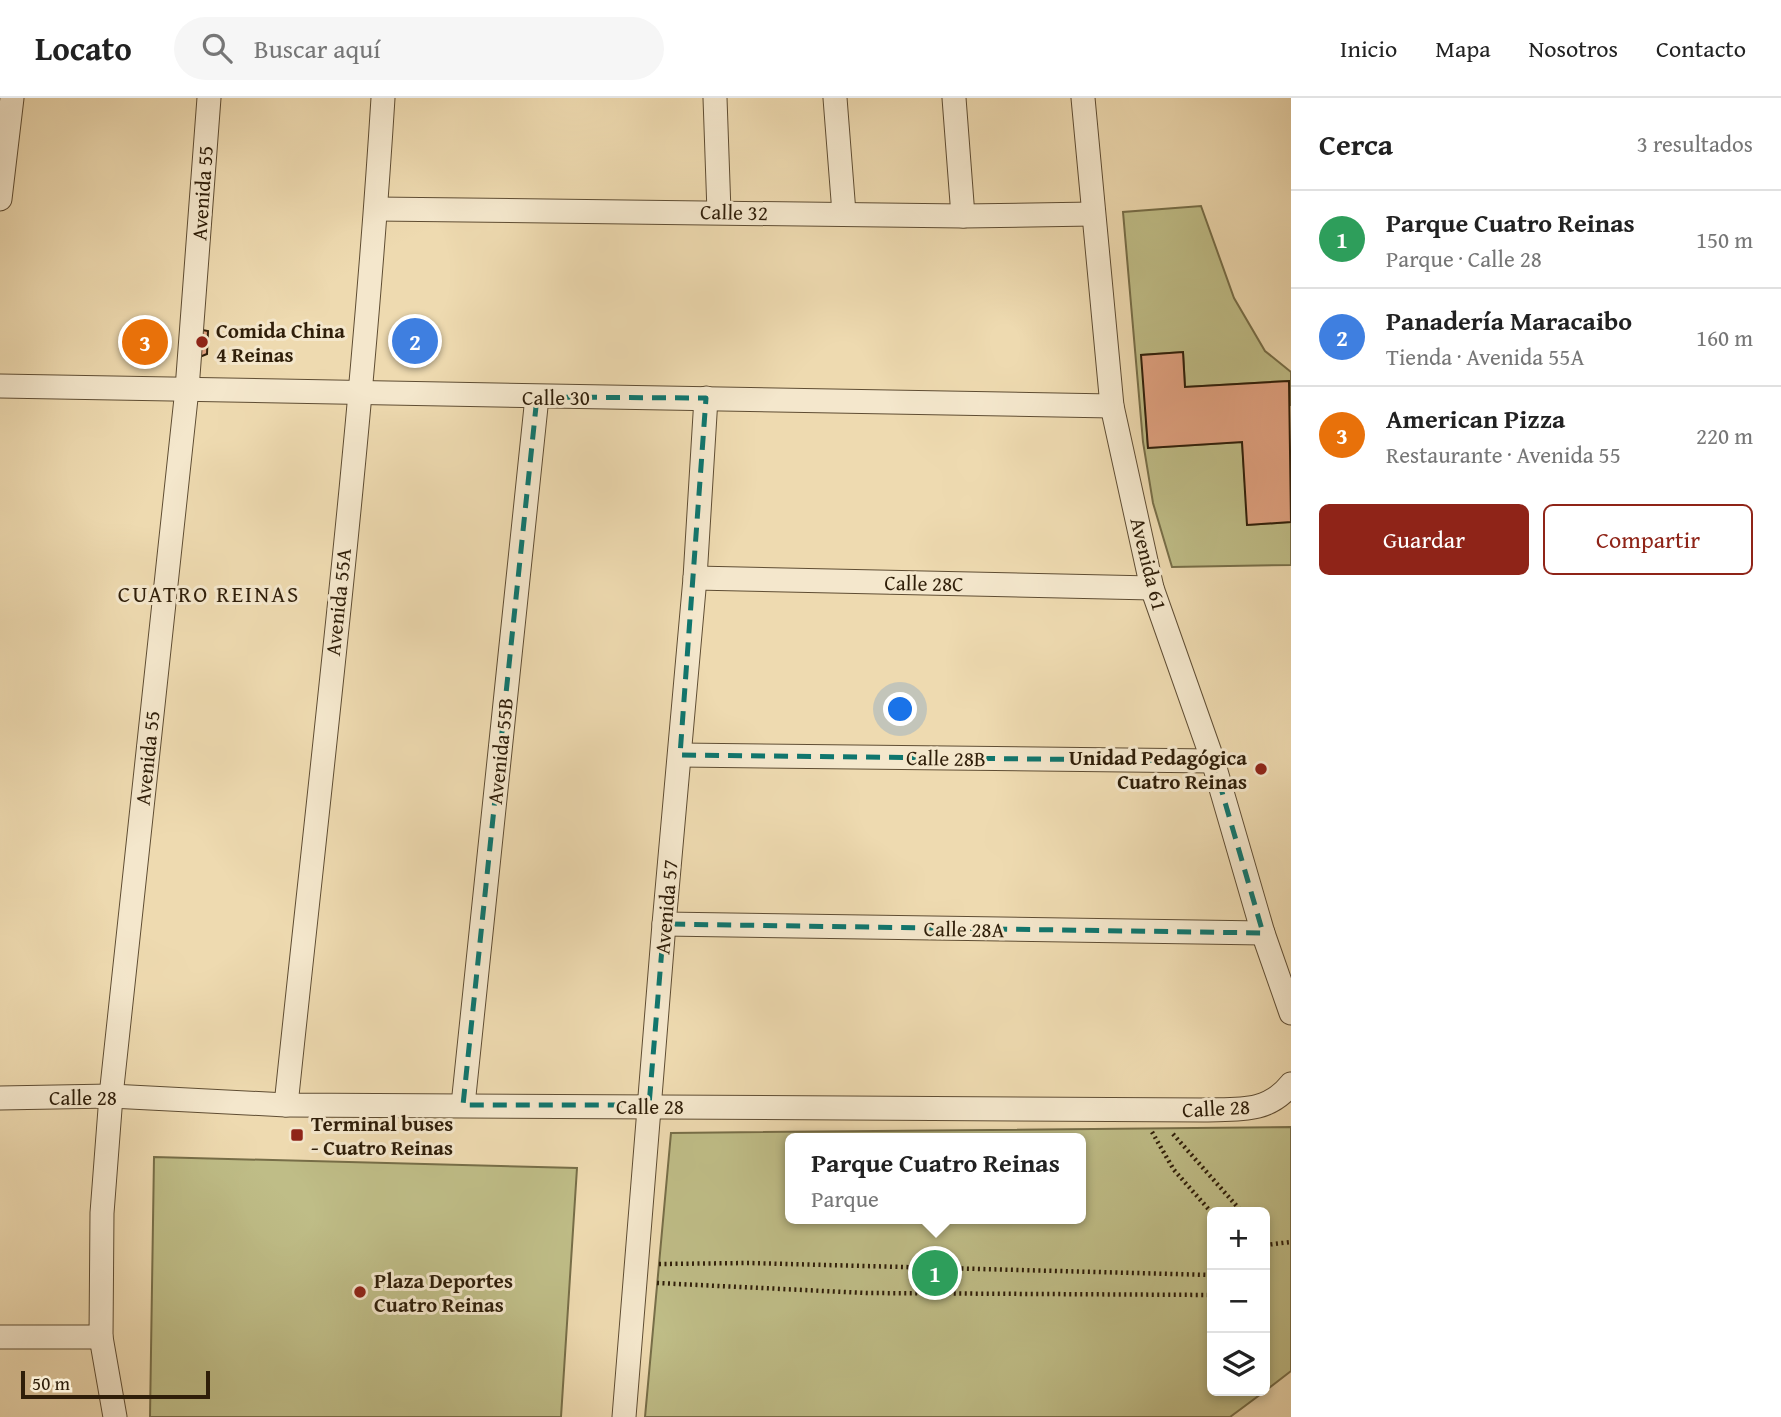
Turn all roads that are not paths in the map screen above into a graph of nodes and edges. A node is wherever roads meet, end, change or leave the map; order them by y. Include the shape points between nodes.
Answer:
1 (209, 98) edge
2 (383, 98) edge
3 (715, 98) edge
4 (835, 98) edge
5 (954, 98) edge
6 (1083, 98) edge
7 (7, 111) edge
8 (0, 199) edge
9 (376, 209) junction
10 (719, 212) junction
11 (844, 213) junction
12 (1093, 214) junction
13 (962, 216) junction
14 (0, 386) edge
15 (187, 389) junction
16 (359, 394) junction
17 (537, 397) junction
18 (706, 398) junction
19 (1112, 406) junction
20 (695, 578) junction
21 (1152, 588) junction
22 (680, 755) junction
23 (1213, 761) junction
24 (664, 924) junction
25 (1263, 933) junction
26 (1291, 1013) edge
27 (1291, 1084) edge
28 (111, 1096) junction
29 (0, 1098) edge
30 (286, 1105) junction
31 (463, 1105) junction
32 (649, 1105) junction
33 (0, 1337) edge
34 (101, 1337) junction
35 (115, 1417) edge
36 (624, 1417) edge

1 - 15 street, Avenida 55
2 - 9 street, Avenida 55A
3 - 10 street
4 - 11 street
5 - 13 street
6 - 12 street, Avenida 61
7 - 8 street
9 - 10 street, Calle 32
9 - 16 street, Avenida 55A
10 - 11 street, Calle 32
11 - 13 street, Calle 32
12 - 13 street, Calle 32
12 - 19 street, Avenida 61
14 - 15 street, Calle 30
15 - 16 street, Calle 30
15 - 28 street, Avenida 55
16 - 17 street, Calle 30
16 - 30 street, Avenida 55A
17 - 18 street, Calle 30
17 - 31 street, Avenida 55B
18 - 19 street, Calle 30
18 - 20 street, Avenida 57
19 - 21 street, Avenida 61
20 - 21 street, Calle 28C
20 - 22 street, Avenida 57
21 - 23 street, Avenida 61
22 - 23 street, Calle 28B
22 - 24 street, Avenida 57
23 - 25 street, Avenida 61
24 - 25 street, Calle 28A
24 - 32 street, Avenida 57
25 - 26 street, Avenida 61
27 - 32 street, Calle 28 via 1281,1097 1241,1109
28 - 29 street, Calle 28
28 - 30 street, Calle 28
28 - 34 street, Avenida 55 via 102,1213
30 - 31 street, Calle 28
31 - 32 street, Calle 28
32 - 36 street, Avenida 57
33 - 34 street
34 - 35 street, Avenida 55

